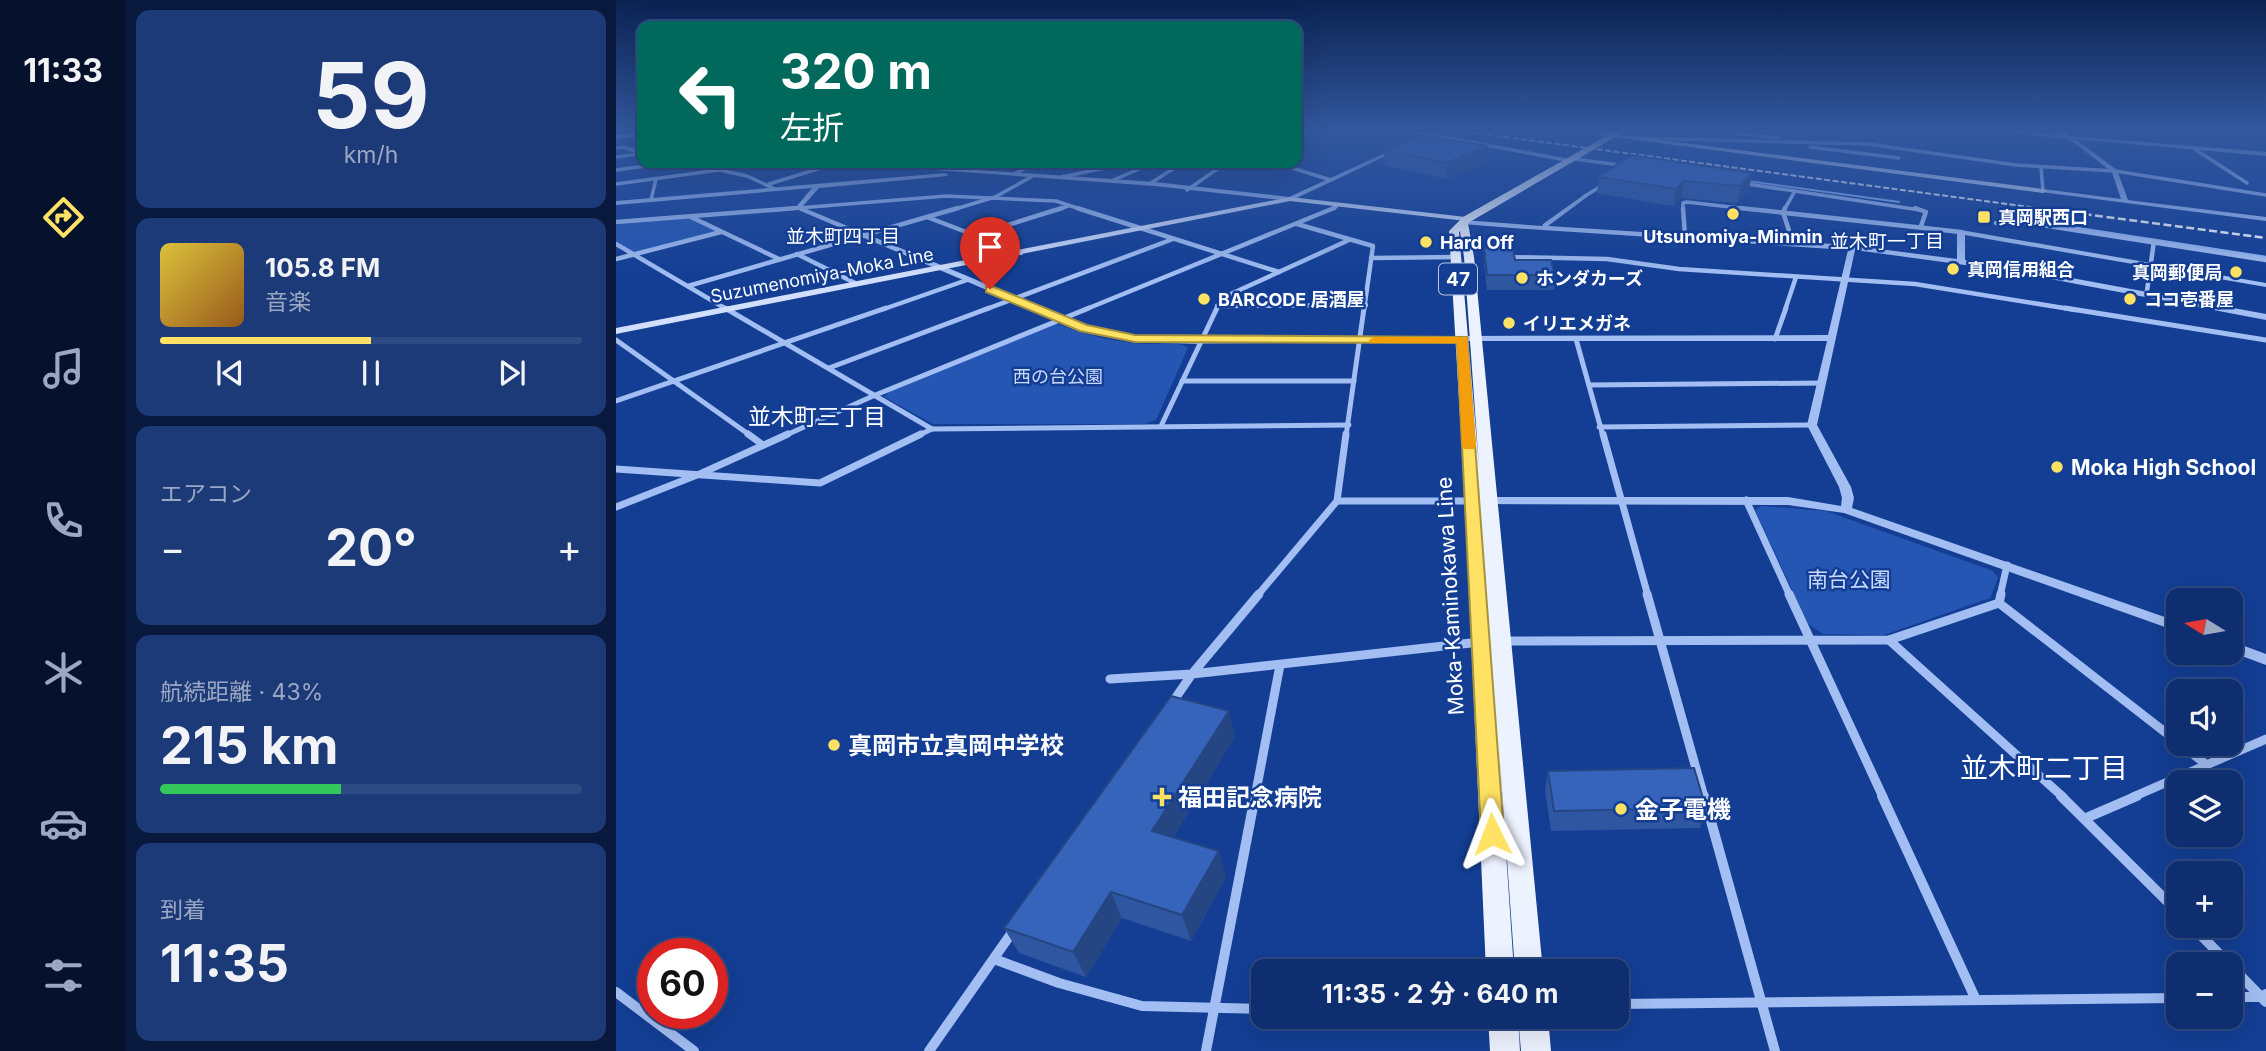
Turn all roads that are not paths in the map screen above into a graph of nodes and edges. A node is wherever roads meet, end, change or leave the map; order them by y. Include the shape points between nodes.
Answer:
1 (663, 178) edge
2 (748, 178) edge
3 (788, 178) edge
4 (891, 178) edge
5 (1029, 178) edge
6 (1046, 178) edge
7 (1075, 178) edge
8 (1118, 178) edge
9 (1159, 178) edge
10 (1204, 178) edge
11 (1325, 178) edge
12 (1335, 178) edge
13 (1541, 178) edge
14 (1943, 178) edge
15 (2042, 178) edge
16 (2118, 178) edge
17 (2159, 178) edge
18 (2240, 178) edge
19 (656, 179) junction
20 (1331, 180) junction
21 (1111, 181) junction
22 (1608, 181) edge
23 (1728, 181) edge
24 (1151, 183) junction
25 (2248, 183) dead end
26 (616, 184) edge
27 (769, 184) junction
28 (817, 186) junction
29 (1189, 188) junction
30 (775, 190) junction
31 (1795, 191) junction
32 (2043, 191) junction
33 (2266, 195) edge
34 (1585, 196) joint
35 (995, 197) junction
36 (651, 200) junction
37 (1286, 200) junction
38 (2126, 201) junction
39 (616, 203) edge
40 (1070, 205) junction
41 (1336, 207) junction
42 (798, 208) junction
43 (1783, 212) junction
44 (690, 216) junction
45 (927, 217) junction
46 (2266, 219) edge
47 (1465, 221) junction
48 (616, 222) edge
49 (1996, 223) dead end
50 (1296, 224) junction
51 (1545, 225) junction
52 (1921, 226) junction
53 (1144, 229) junction
54 (721, 232) junction
55 (1961, 232) junction
56 (1685, 234) junction
57 (862, 235) junction
58 (975, 235) junction
59 (1174, 239) junction
60 (1350, 240) junction
61 (1793, 241) junction
62 (2154, 241) junction
63 (616, 244) edge
64 (1853, 246) junction
65 (1021, 253) junction
66 (797, 254) junction
67 (1222, 254) junction
68 (633, 255) junction
69 (1456, 257) junction
70 (1469, 257) junction
71 (1482, 257) edge
72 (1496, 257) edge
73 (1371, 258) junction
74 (779, 259) junction
75 (1960, 259) junction
76 (616, 260) edge
77 (2266, 260) edge
78 (2150, 264) junction
79 (940, 268) junction
80 (1279, 272) junction
81 (1796, 276) junction
82 (967, 279) junction
83 (858, 284) junction
84 (2266, 285) edge
85 (688, 286) junction
86 (2147, 291) junction
87 (1013, 299) junction
88 (1366, 305) junction
89 (1217, 306) junction
90 (727, 309) junction
91 (2266, 315) edge
92 (1060, 320) junction
93 (616, 331) edge
94 (1832, 338) junction
95 (1576, 339) junction
96 (1775, 339) junction
97 (616, 340) edge
98 (1361, 340) junction
99 (1469, 340) junction
100 (1201, 341) junction
101 (2266, 341) edge
102 (785, 342) junction
103 (829, 369) junction
104 (1182, 381) junction
105 (1354, 381) junction
106 (672, 382) junction
107 (1822, 383) junction
108 (1588, 385) junction
109 (873, 396) junction
110 (616, 401) edge
111 (1349, 425) junction
112 (1812, 425) junction
113 (1161, 426) junction
114 (1599, 427) junction
115 (932, 429) junction
116 (763, 445) junction
117 (616, 469) edge
118 (702, 472) junction
119 (1746, 500) junction
120 (1337, 501) junction
121 (1481, 501) junction
122 (1620, 502) junction
123 (616, 507) edge
124 (1846, 510) junction
125 (2007, 565) junction
126 (1999, 603) junction
127 (2166, 622) edge
128 (1809, 640) junction
129 (1889, 640) junction
130 (1660, 641) junction
131 (1492, 642) junction
132 (2244, 651) edge
133 (2266, 660) edge
134 (1280, 665) junction
135 (1192, 674) junction
136 (1110, 679) dead end
137 (1168, 709) edge
138 (2166, 733) edge
139 (2266, 739) edge
140 (2196, 756) edge
141 (2207, 765) junction
142 (2086, 818) junction
143 (2166, 900) edge
144 (1017, 925) edge
145 (2204, 938) edge
146 (2217, 952) edge
147 (993, 959) junction
148 (1500, 959) edge
149 (1528, 959) edge
150 (2243, 978) edge
151 (616, 992) edge
152 (2243, 997) edge
153 (2166, 998) edge
154 (2264, 998) edge
155 (1976, 1000) junction
156 (1762, 1003) junction
157 (1629, 1004) edge
158 (1251, 1009) edge
159 (1213, 1010) junction
160 (1503, 1029) edge
161 (1534, 1029) edge
162 (694, 1051) edge
163 (929, 1051) edge
164 (1206, 1051) edge
165 (1504, 1051) edge
166 (1536, 1051) edge
167 (1775, 1051) edge

1 - 19 street
2 - 27 street
3 - 27 street
4 - 28 street
5 - 35 street
6 - 29 street
7 - 21 street
8 - 21 street
9 - 24 street
10 - 29 street
11 - 20 street
12 - 20 street
13 - 47 main road
14 - 32 main road
15 - 32 street
16 - 38 street
17 - 33 street
18 - 25 street
19 - 26 street
19 - 36 street
20 - 37 street
21 - 24 street
22 - 34 street
23 - 31 street
24 - 29 street
27 - 30 street
28 - 30 street
28 - 42 street
29 - 37 street
30 - 36 street
31 - 43 street
31 - 52 street via 1916,208 1926,212
32 - 38 street
34 - 51 street
35 - 40 street
35 - 42 street via 946,196
35 - 45 street
36 - 39 street
37 - 41 main road
37 - 47 main road
37 - 53 main road, Suzumenomiya-Moka Line
38 - 46 street
40 - 53 street
40 - 58 street
41 - 47 main road
41 - 50 street
42 - 44 street
42 - 57 street
43 - 52 street
43 - 56 street via 1687,202 1683,204
43 - 61 street
44 - 48 street
44 - 54 street
45 - 57 street
45 - 58 street
47 - 51 street
47 - 56 street
47 - 69 main road, Moka-Kaminokawa Line / 47 via 1454,231
47 - 70 main road, Moka-Kaminokawa Line / 47
49 - 62 street via 2010,220
50 - 60 street
50 - 67 street
51 - 56 street
52 - 55 street
53 - 59 street
53 - 65 main road, Suzumenomiya-Moka Line
54 - 68 street
54 - 74 street
55 - 75 street
55 - 78 street
56 - 61 street
57 - 66 street
57 - 79 street
58 - 65 street
59 - 67 street
59 - 87 street
60 - 73 street via 1373,246
60 - 80 street
61 - 64 street
62 - 77 street
62 - 78 street
63 - 68 street
64 - 75 street
64 - 94 street
65 - 79 main road, Suzumenomiya-Moka Line
66 - 74 street
66 - 83 street
67 - 80 street
67 - 92 street
68 - 76 street
68 - 85 street
69 - 73 street
69 - 99 main road, Moka-Kaminokawa Line / 47
70 - 71 street
70 - 99 main road, Moka-Kaminokawa Line / 47
72 - 81 street via 1607,259 1679,269
73 - 88 street
74 - 85 street
75 - 86 street
75 - 91 street
78 - 84 street
78 - 86 street
79 - 82 street
79 - 83 main road, Suzumenomiya-Moka Line
80 - 89 street via 1222,298
81 - 96 street
81 - 101 street via 1956,289
82 - 87 street
82 - 102 street
83 - 90 main road, Suzumenomiya-Moka Line
85 - 90 street
86 - 91 street
87 - 92 street
87 - 103 street
88 - 89 street
88 - 98 street
89 - 100 street
90 - 93 main road, Suzumenomiya-Moka Line
90 - 102 street
92 - 100 street via 1116,336
92 - 109 street
94 - 96 street
94 - 107 street
95 - 96 street
95 - 99 street
95 - 108 street
97 - 106 street
98 - 99 street
98 - 100 street
98 - 105 street
99 - 121 main road, Moka-Kaminokawa Line / 47
100 - 104 street
102 - 103 street
102 - 106 street
103 - 109 street
104 - 105 street
104 - 113 street
105 - 111 street
106 - 110 street
106 - 116 street
107 - 108 street
107 - 112 street
108 - 114 street
109 - 115 street
109 - 116 street
111 - 113 street
111 - 120 street
112 - 114 street
112 - 124 street via 1845,488
113 - 115 street
114 - 122 street
115 - 118 street via 820,483
116 - 118 street
117 - 118 street
118 - 123 street
119 - 122 street
119 - 124 street
119 - 128 street
120 - 121 street
120 - 135 street
121 - 122 street
121 - 131 main road, Moka-Kaminokawa Line / 47
122 - 130 street
124 - 125 street
125 - 126 street
125 - 127 street
126 - 129 street
126 - 138 street
128 - 129 street
128 - 130 street
128 - 155 street
129 - 142 street
130 - 131 street
130 - 156 street
131 - 134 street
131 - 148 main road, Moka-Kaminokawa Line / 47
131 - 149 main road, Moka-Kaminokawa Line / 47
132 - 133 street
134 - 135 street
134 - 159 street
135 - 136 street
135 - 137 street
139 - 141 street
140 - 141 street
141 - 142 street
142 - 143 street
144 - 147 street
145 - 146 street
147 - 159 street via 1142,1006
147 - 163 street
150 - 154 street
151 - 162 street
152 - 154 street
153 - 155 street
155 - 156 street
156 - 157 street
156 - 167 street
158 - 159 street
159 - 164 street
160 - 165 main road
161 - 166 main road

